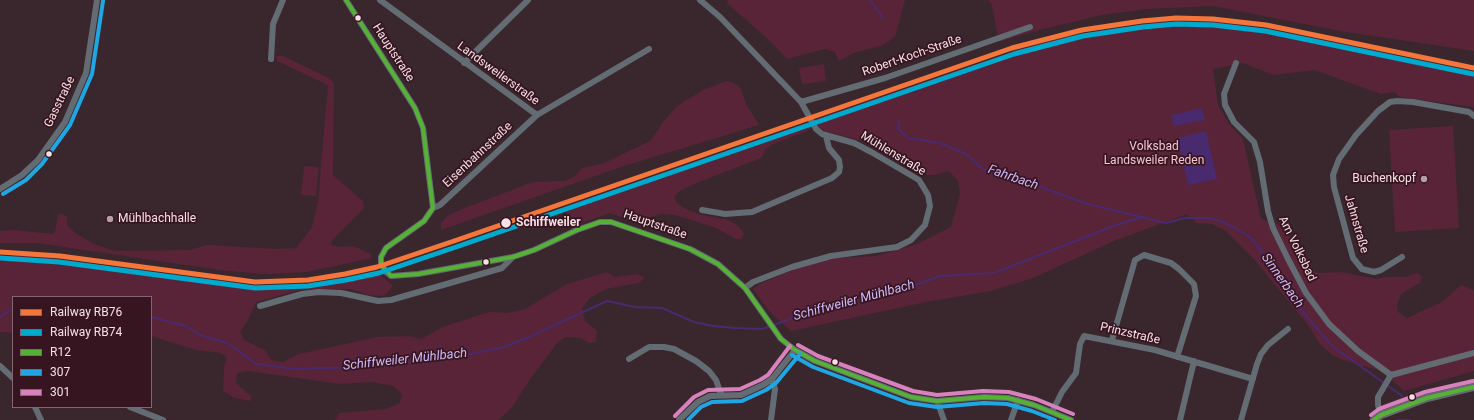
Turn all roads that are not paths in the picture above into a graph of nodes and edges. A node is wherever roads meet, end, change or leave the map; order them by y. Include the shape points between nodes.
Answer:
1 (97, 0) edge
2 (283, 0) edge
3 (346, 0) edge
4 (380, 0) edge
5 (528, 0) edge
6 (700, 0) edge
7 (1030, 27) dead end
8 (649, 49) dead end
9 (271, 59) dead end
10 (464, 63) junction
11 (1236, 63) dead end
12 (800, 102) junction
13 (537, 116) junction
14 (1474, 116) edge
15 (826, 136) junction
16 (0, 189) edge
17 (433, 208) junction
18 (702, 210) dead end
19 (513, 257) junction
20 (1402, 257) dead end
21 (745, 288) junction
22 (260, 306) dead end
23 (1288, 328) dead end
24 (1112, 340) junction
25 (795, 350) junction
26 (1474, 353) edge
27 (1177, 356) junction
28 (628, 359) dead end
29 (1194, 361) junction
30 (0, 366) edge
31 (12, 377) edge
32 (1253, 378) junction
33 (1389, 378) junction
34 (772, 379) junction
35 (1474, 387) edge
36 (721, 394) junction
37 (1018, 400) junction
38 (937, 401) junction
39 (35, 408) edge
40 (133, 408) edge
41 (1052, 412) junction
42 (1382, 415) junction
43 (41, 420) edge
44 (163, 420) edge
45 (680, 420) edge
46 (771, 420) edge
47 (944, 420) edge
48 (1011, 420) edge
49 (1071, 420) edge
50 (1180, 420) edge
51 (1241, 420) edge
52 (1374, 420) edge

1 - 16 street, Gasstraße via 86,73 65,122 38,160 22,175
2 - 9 street via 273,24
3 - 17 street, Hauptstraße via 420,117
4 - 10 street, Landsweilerstraße
5 - 10 street
6 - 12 street via 720,17
7 - 12 street, Robert-Koch-Straße via 872,82
8 - 13 street, Landsweilerstraße
10 - 13 street, Landsweilerstraße
11 - 33 street, Am Volksbad via 1224,94 1225,105 1234,122 1254,142 1268,211 1288,259 1306,293 1329,324
12 - 15 street via 816,129
13 - 17 street, Eisenbahnstraße via 440,205
14 - 20 street, Jahnstraße via 1469,112 1413,102 1390,102 1356,135 1339,159 1333,176 1334,187 1353,258 1362,269 1374,272
15 - 18 street via 829,148 839,160 840,166 839,172 832,178 752,212 725,214
15 - 21 street, Mühlenstraße via 854,143 919,180 928,195 930,206 924,225 911,240 898,247 819,259 771,274
17 - 19 street, Hauptstraße via 424,221 386,248 381,257 381,264 386,272 392,276 418,274
19 - 21 street, Hauptstraße via 577,230 600,222 611,222 703,255 733,276
19 - 22 street via 502,268 391,300 378,301 341,293 318,292
21 - 25 street, Hauptstraße via 774,331
23 - 32 street via 1261,354
24 - 27 street, Prinzstraße
24 - 27 street via 1135,260 1144,255 1171,263 1194,284 1196,296
24 - 41 street, Prinzstraße via 1084,336 1080,344 1076,373
25 - 34 street
25 - 38 street, Hauptstraße via 815,361 891,391
26 - 33 street
27 - 29 street, Prinzstraße
28 - 36 street via 649,347 674,350 696,361 709,372 716,380
29 - 32 street, Prinzstraße
29 - 50 street
30 - 31 street
32 - 51 street
33 - 42 street via 1377,401
34 - 36 street via 741,394
34 - 46 street via 774,397
35 - 42 main road via 1427,398
36 - 45 street via 698,402
37 - 38 street, Hauptstraße via 995,397
37 - 41 street, Hauptstraße
37 - 48 street
38 - 47 street
39 - 43 street
40 - 44 street
41 - 49 street, Hauptstraße
42 - 52 main road

